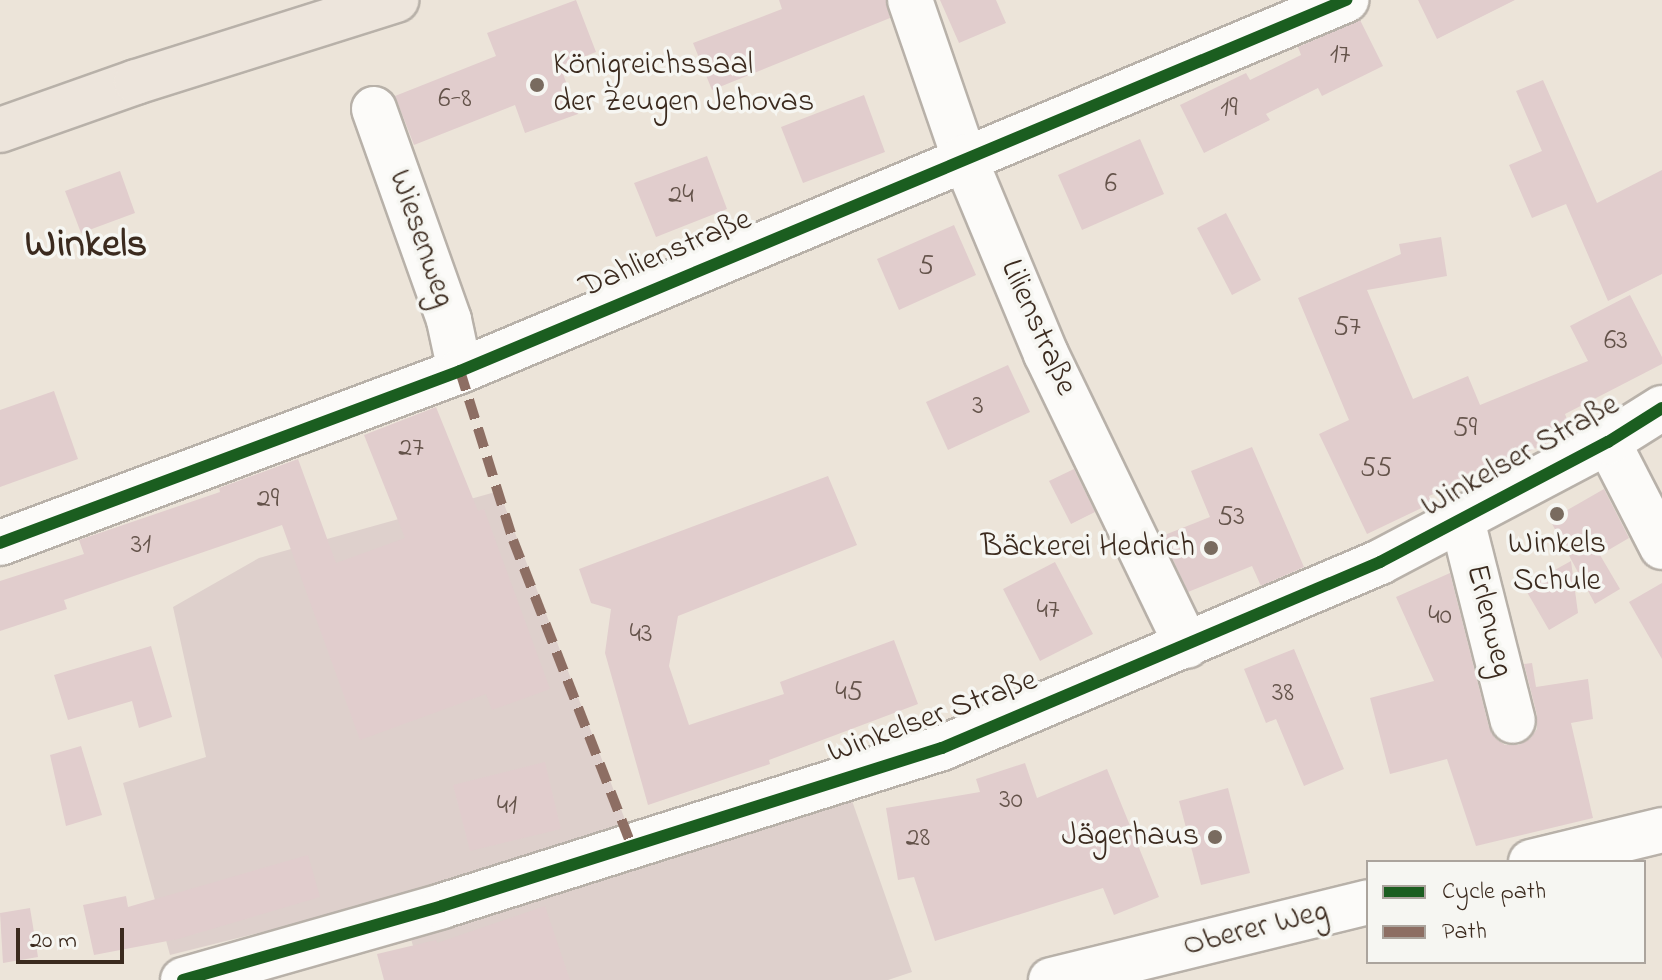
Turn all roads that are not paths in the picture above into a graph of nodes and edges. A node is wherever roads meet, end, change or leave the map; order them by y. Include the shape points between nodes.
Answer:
1 (396, 0) edge
2 (910, 0) edge
3 (1346, 0) edge
4 (374, 109) dead end
5 (0, 130) edge
6 (964, 157) junction
7 (460, 371) junction
8 (1662, 408) edge
9 (1608, 442) junction
10 (1462, 520) junction
11 (0, 543) edge
12 (1662, 547) edge
13 (1187, 646) junction
14 (1513, 721) dead end
15 (1662, 830) edge
16 (1539, 860) edge
17 (1366, 902) edge
18 (183, 980) edge
19 (1051, 980) edge

1 - 5 main road
2 - 6 street, Lilienstraße
3 - 6 street, Dahlienstraße
4 - 7 street, Wiesenweg via 449,320
6 - 7 street, Dahlienstraße
6 - 13 street, Lilienstraße via 1046,354
7 - 11 street, Dahlienstraße
8 - 9 street, Winkelser Straße
9 - 10 street, Winkelser Straße
9 - 12 street
10 - 13 street, Winkelser Straße via 1380,562
10 - 14 street, Erlenweg
13 - 18 street, Winkelser Straße via 942,748 442,906
15 - 16 street
17 - 19 street, Oberer Weg

